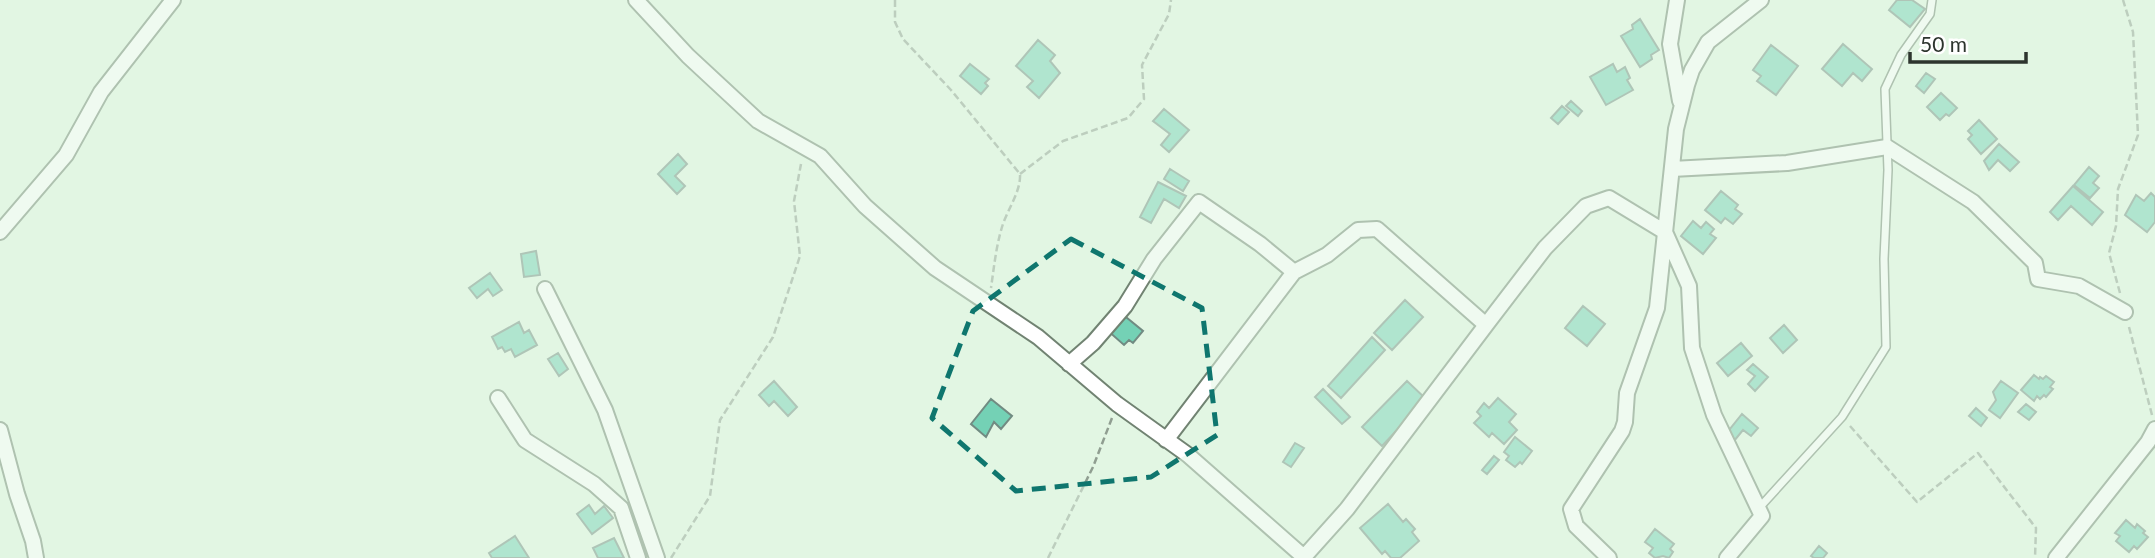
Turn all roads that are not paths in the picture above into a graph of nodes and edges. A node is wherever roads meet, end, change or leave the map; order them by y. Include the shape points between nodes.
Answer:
1 (173, 0) edge
2 (636, 0) edge
3 (1677, 0) edge
4 (1761, 0) edge
5 (1932, 0) edge
6 (1681, 106) junction
7 (1887, 147) junction
8 (1672, 169) junction
9 (0, 232) edge
10 (1665, 232) junction
11 (1294, 272) junction
12 (545, 289) dead end
13 (2125, 312) road end
14 (1486, 325) junction
15 (1069, 364) junction
16 (498, 398) dead end
17 (2153, 422) edge
18 (0, 430) edge
19 (1166, 440) junction
20 (1758, 509) junction
21 (1305, 557) edge
22 (36, 558) edge
23 (638, 558) edge
24 (657, 558) edge
25 (1609, 558) edge
26 (1727, 558) edge
27 (2056, 558) edge

1 - 9 street via 101,92 66,155
2 - 15 street via 758,121 805,145 934,268 1038,337
3 - 6 street via 1670,44
4 - 6 street via 1708,42 1692,70
5 - 7 lane via 1930,14 1901,55 1885,89
6 - 8 street
7 - 8 street via 1787,163
7 - 13 street via 1973,202 2035,263 2038,279 2079,286
7 - 20 lane via 1886,347 1842,417
8 - 10 street
10 - 14 street via 1609,198 1586,206 1545,247
10 - 20 street via 1689,286 1692,348 1714,415
10 - 25 street via 1657,308 1627,393 1625,422 1571,509 1576,526
11 - 14 street via 1327,255 1359,230 1377,229
11 - 15 street via 1199,202 1154,259 1125,306
11 - 19 street
12 - 24 street via 605,410
14 - 21 street via 1347,509
15 - 19 street
16 - 23 street via 525,440 594,484 621,508
17 - 27 street via 2148,442
18 - 22 street
19 - 21 street
20 - 26 street via 1762,516

